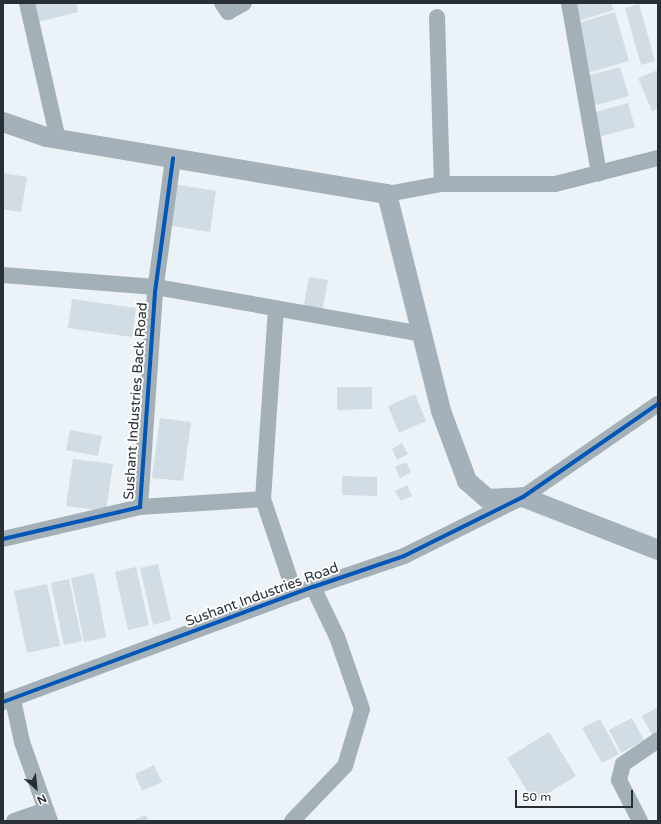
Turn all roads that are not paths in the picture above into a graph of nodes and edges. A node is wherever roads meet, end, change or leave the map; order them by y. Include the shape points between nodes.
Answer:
1 (27, 3) edge
2 (222, 3) edge
3 (244, 3) edge
4 (569, 3) edge
5 (437, 17) dead end
6 (3, 122) edge
7 (3, 133) edge
8 (52, 138) junction
9 (173, 158) junction
10 (658, 158) edge
11 (599, 173) junction
12 (442, 184) junction
13 (387, 194) junction
14 (3, 275) edge
15 (156, 287) junction
16 (276, 308) junction
17 (422, 334) junction
18 (658, 404) edge
19 (523, 497) junction
20 (263, 499) junction
21 (140, 507) junction
22 (3, 539) edge
23 (658, 550) edge
24 (313, 587) junction
25 (295, 594) junction
26 (8, 701) edge
27 (658, 740) edge
28 (48, 816) edge
29 (14, 821) edge
30 (292, 821) edge
31 (640, 821) edge

1 - 8 street
2 - 3 street via 228,12
4 - 11 street
5 - 12 street
6 - 8 main road
7 - 8 main road
8 - 9 main road
9 - 13 main road
9 - 15 street, Sushant Industries Back Road
10 - 11 street
11 - 12 street via 554,184
12 - 13 street
13 - 17 main road
14 - 15 street, Sushant Industries Back Road
15 - 16 street
15 - 21 street, Sushant Industries Back Road
16 - 17 street
16 - 20 street
17 - 19 main road via 441,411 467,481 488,499
18 - 19 street, Sushant Industries Road
19 - 23 main road
19 - 24 street, Sushant Industries Road via 404,556
20 - 21 street
20 - 25 street
21 - 22 street, Sushant Industries Back Road
24 - 25 street, Sushant Industries Road
24 - 30 street via 337,638 362,709 345,766
25 - 26 street, Sushant Industries Road
26 - 28 street
27 - 31 street via 623,764 619,780
28 - 29 street

